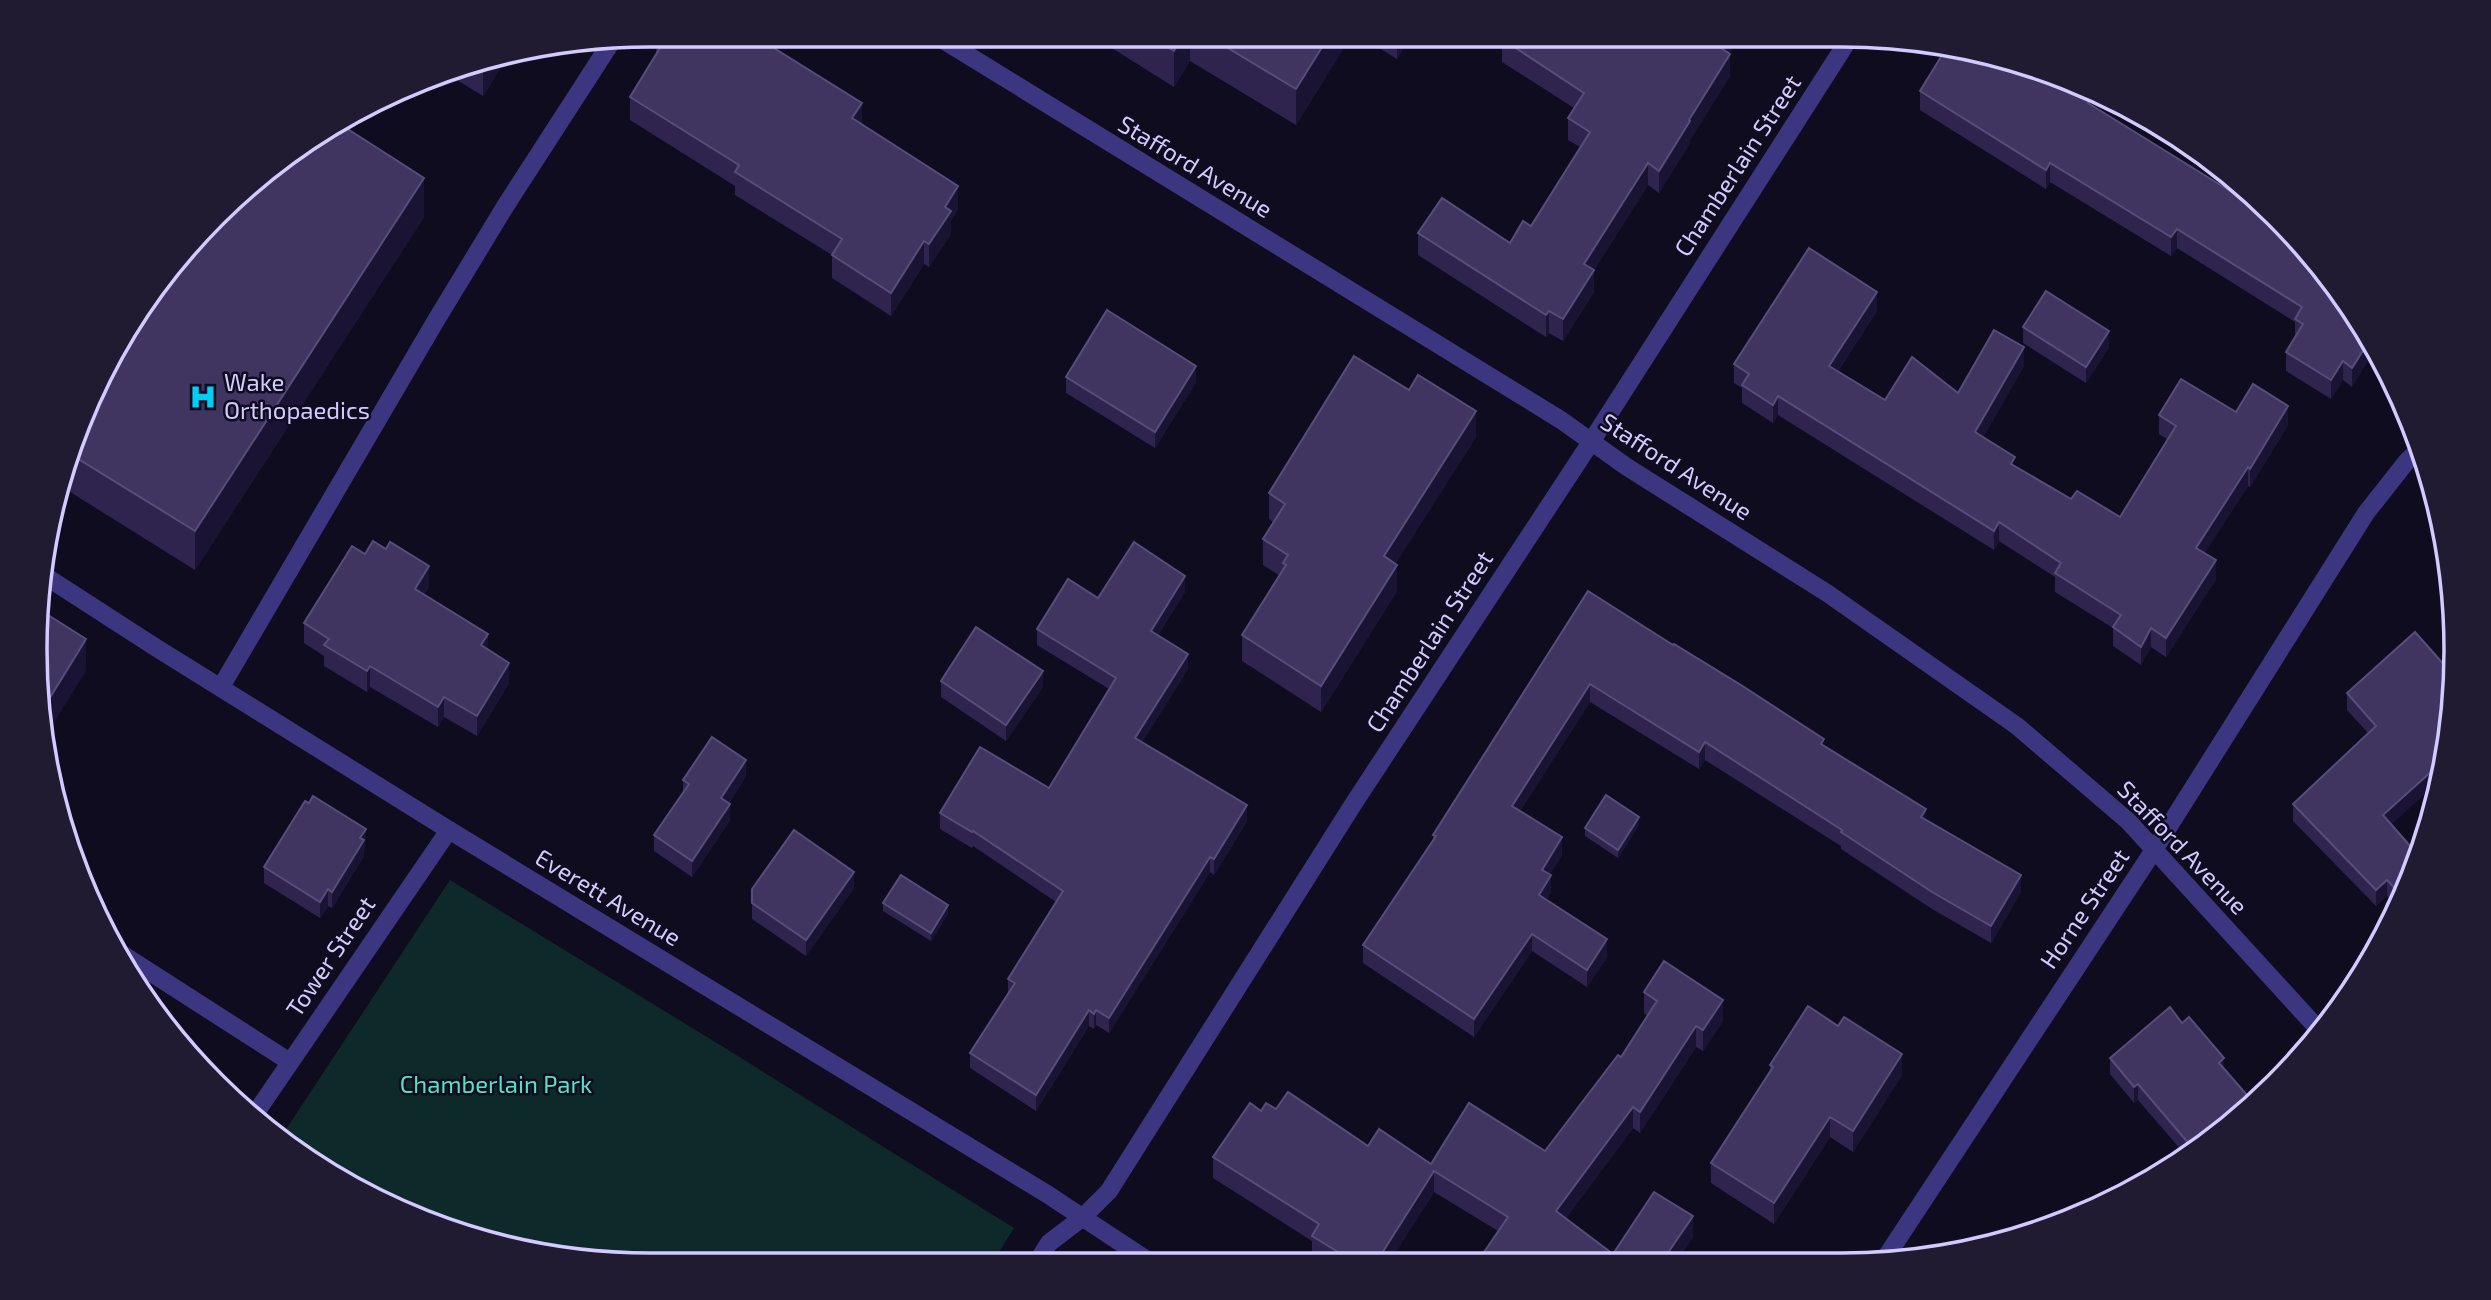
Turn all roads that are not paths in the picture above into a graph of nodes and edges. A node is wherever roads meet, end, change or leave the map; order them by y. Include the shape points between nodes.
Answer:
1 (955, 47) edge
2 (1844, 47) edge
3 (607, 49) edge
4 (1591, 442) junction
5 (2412, 456) edge
6 (51, 580) edge
7 (221, 687) junction
8 (449, 830) junction
9 (2154, 850) junction
10 (135, 962) edge
11 (2313, 1024) edge
12 (290, 1062) junction
13 (259, 1108) edge
14 (1083, 1217) junction
15 (1890, 1250) edge
16 (1043, 1253) edge
17 (1137, 1253) edge

1 - 4 street, Stafford Avenue
2 - 4 street, Chamberlain Street
3 - 7 street via 435,322
4 - 9 street, Stafford Avenue via 1827,593 2017,726 2128,821
4 - 14 street, Chamberlain Street via 1354,803 1109,1191
5 - 9 street, Horne Street via 2366,513
6 - 7 street, Everett Avenue
7 - 8 street, Everett Avenue
8 - 12 street, Tower Street
8 - 14 street, Everett Avenue
9 - 11 street, Stafford Avenue
9 - 15 street, Horne Street
10 - 12 street
12 - 13 street, Tower Street
14 - 16 street, Chamberlain Street
14 - 17 street, Everett Avenue

